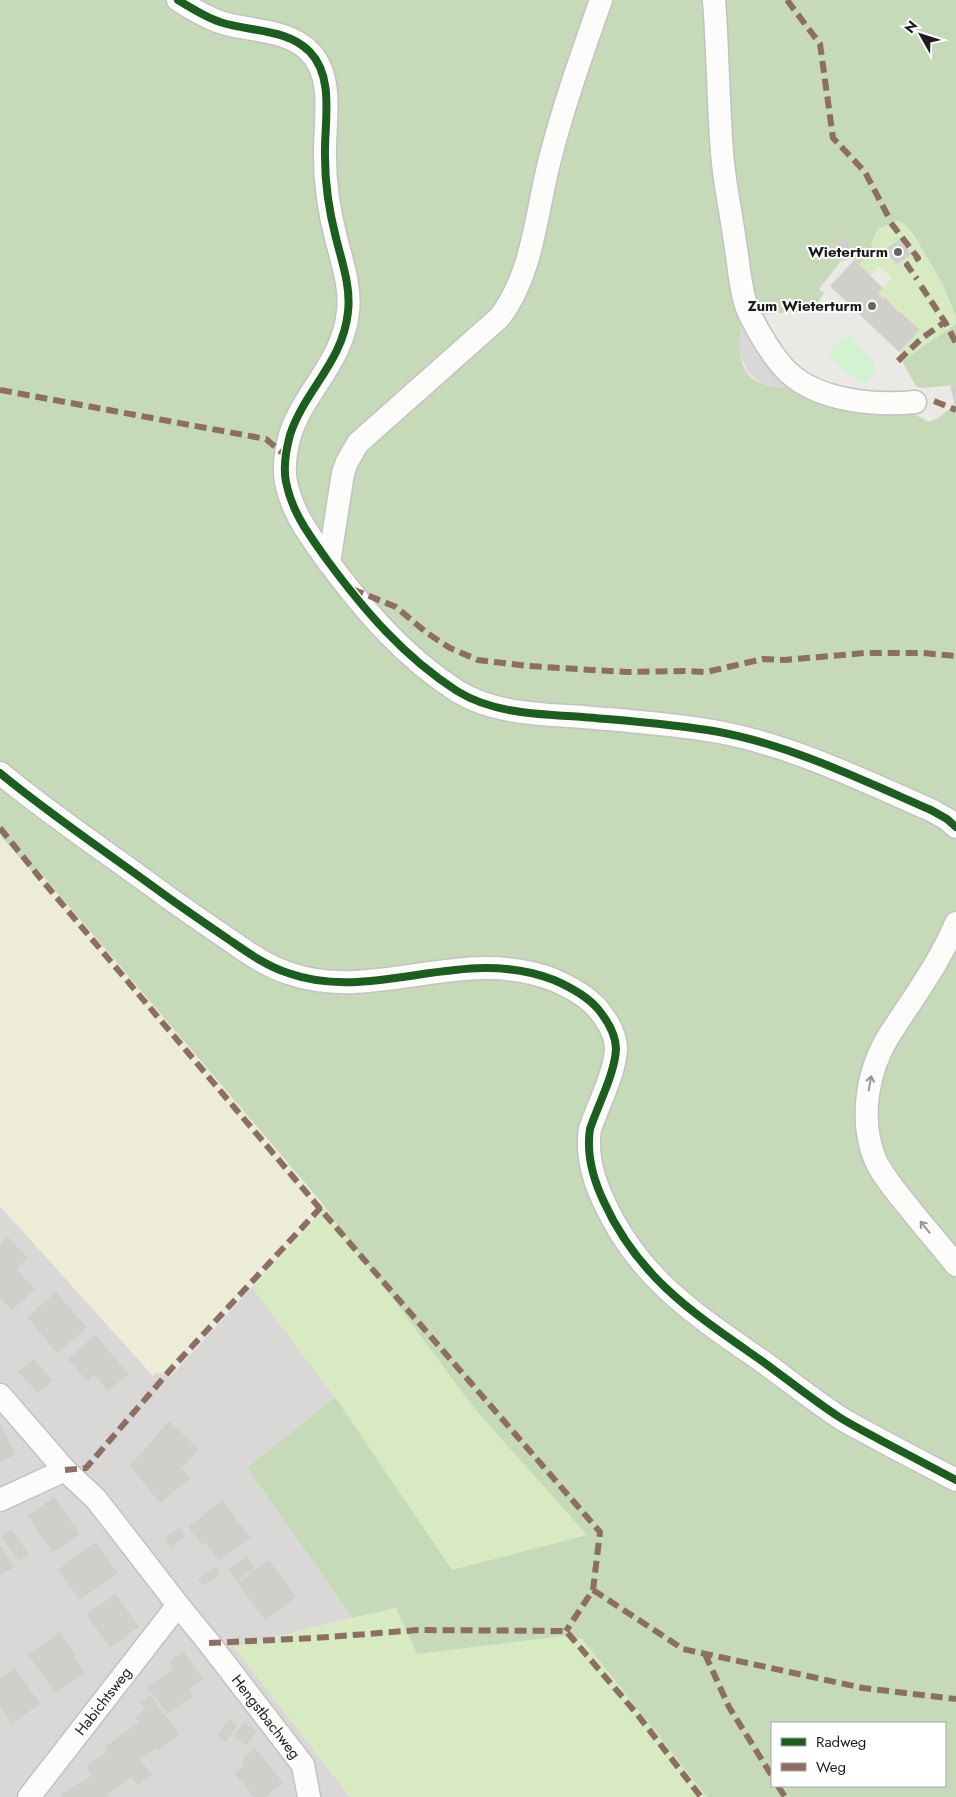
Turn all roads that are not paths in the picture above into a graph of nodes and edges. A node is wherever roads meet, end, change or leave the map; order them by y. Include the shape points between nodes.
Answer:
1 (178, 0) edge
2 (601, 0) edge
3 (714, 0) edge
4 (915, 402) dead end
5 (329, 563) junction
6 (0, 773) edge
7 (956, 827) edge
8 (956, 923) edge
9 (956, 1265) edge
10 (0, 1395) edge
11 (65, 1470) junction
12 (956, 1480) edge
13 (0, 1500) edge
14 (178, 1605) junction
15 (28, 1797) edge
16 (309, 1797) edge

1 - 5 street via 220,22 295,41 316,60 325,79 327,200 349,292 348,314 330,366 294,424 285,467 286,483 297,515
2 - 5 street via 560,124 524,269 513,297 500,316 358,443 343,473
3 - 4 street via 722,152 748,312 783,367 809,386 860,402
5 - 7 street via 371,617 404,650 443,681 477,701 512,710 692,728 757,741 813,760 931,810
6 - 12 street via 184,909 251,954 287,973 327,982 358,982 441,970 495,968 548,978 588,999 609,1024 616,1049 590,1129 589,1160 610,1216 636,1256 692,1311 840,1418
9 -> 8 street via 881,1170 869,1136 868,1122 868,1094 877,1059 888,1036 943,952
10 - 11 street
11 - 13 street
11 - 14 street via 96,1499
14 - 15 street, Habichtsweg
14 - 16 street, Hengstbachweg via 303,1765

